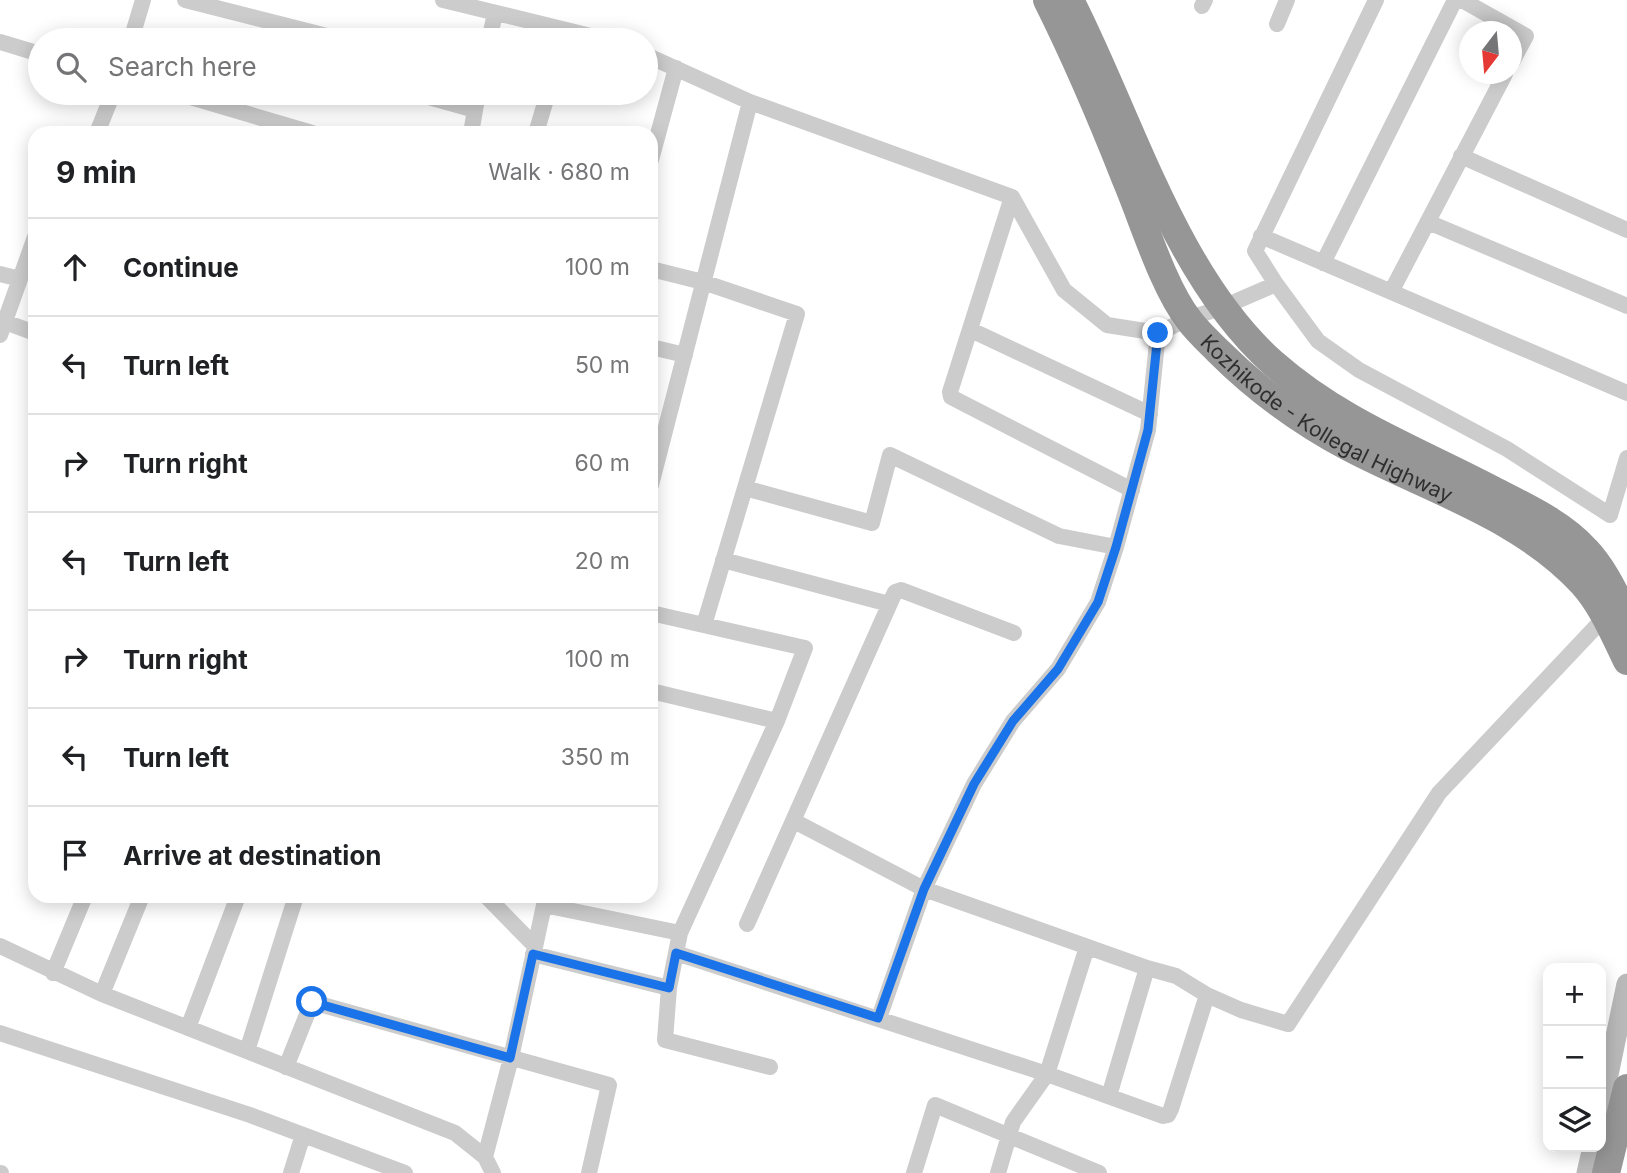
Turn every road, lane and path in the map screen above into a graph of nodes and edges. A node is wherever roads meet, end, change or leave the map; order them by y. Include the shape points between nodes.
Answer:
1 (143, 0) edge
2 (185, 0) edge
3 (443, 0) edge
4 (1047, 0) edge
5 (1070, 0) edge
6 (1287, 0) edge
7 (1377, 0) edge
8 (1455, 0) edge
9 (1462, 0) edge
10 (495, 14) junction
11 (1499, 21) edge
12 (1277, 24) dead end
13 (135, 28) edge
14 (295, 28) edge
15 (492, 28) edge
16 (540, 28) edge
17 (0, 42) edge
18 (28, 50) edge
19 (658, 60) edge
20 (676, 68) junction
21 (1500, 84) edge
22 (750, 102) junction
23 (108, 105) edge
24 (218, 105) edge
25 (457, 105) edge
26 (476, 105) edge
27 (544, 105) edge
28 (475, 110) junction
29 (100, 126) edge
30 (288, 126) edge
31 (472, 126) edge
32 (538, 126) edge
33 (658, 134) edge
34 (1461, 156) junction
35 (1012, 197) junction
36 (1428, 222) junction
37 (1627, 230) edge
38 (1261, 236) junction
39 (28, 260) edge
40 (1323, 263) junction
41 (658, 271) edge
42 (0, 274) edge
43 (20, 279) junction
44 (704, 282) junction
45 (1276, 284) junction
46 (1391, 292) junction
47 (1627, 306) edge
48 (1223, 307) junction
49 (1188, 318) junction
50 (2, 328) edge
51 (971, 330) junction
52 (28, 332) edge
53 (1158, 333) junction
54 (658, 349) edge
55 (685, 355) junction
56 (1627, 393) edge
57 (1150, 414) junction
58 (659, 423) edge
59 (1627, 457) edge
60 (745, 488) junction
61 (1132, 490) junction
62 (1116, 547) junction
63 (723, 560) junction
64 (889, 604) junction
65 (658, 615) edge
66 (1616, 617) edge
67 (704, 625) junction
68 (1014, 633) dead end
69 (1627, 661) edge
70 (658, 693) edge
71 (777, 722) junction
72 (794, 821) junction
73 (924, 889) junction
74 (82, 903) edge
75 (139, 903) edge
76 (235, 903) edge
77 (294, 903) edge
78 (492, 903) edge
79 (545, 903) edge
80 (553, 903) edge
81 (747, 924) dead end
82 (680, 933) junction
83 (0, 946) edge
84 (1087, 947) junction
85 (534, 950) junction
86 (676, 953) junction
87 (1147, 968) junction
88 (53, 973) junction
89 (1627, 984) edge
90 (669, 988) junction
91 (102, 994) junction
92 (1207, 995) junction
93 (878, 1018) junction
94 (188, 1028) junction
95 (0, 1033) edge
96 (247, 1051) junction
97 (510, 1058) junction
98 (286, 1067) junction
99 (770, 1067) dead end
100 (1047, 1074) junction
101 (1627, 1088) edge
102 (1605, 1089) edge
103 (1110, 1096) junction
104 (303, 1135) junction
105 (1009, 1135) junction
106 (1591, 1152) edge
107 (485, 1157) junction
108 (376, 1168) edge
109 (291, 1173) edge
110 (405, 1173) edge
111 (493, 1173) edge
112 (589, 1173) edge
113 (914, 1173) edge
114 (998, 1173) edge
115 (1099, 1173) edge
116 (1587, 1173) edge
117 (1606, 1173) edge

1 - 13 street
2 - 14 street
3 - 10 street
4 - 49 highway, Kozhikode - Kollegal Highway
5 - 48 highway, Kozhikode - Kollegal Highway via 1156,187 1199,272
6 - 12 street
7 - 38 street
8 - 40 street
9 - 11 street
10 - 15 street
10 - 16 street
17 - 18 street
19 - 20 street
20 - 22 street
20 - 33 street
21 - 34 street
22 - 35 street
22 - 44 street
23 - 29 street
24 - 30 street
25 - 28 street
26 - 28 street
27 - 32 street
28 - 31 street
34 - 36 street
34 - 37 street
35 - 51 street
35 - 53 street via 1064,290 1107,325
36 - 46 street
36 - 47 street
38 - 40 street
38 - 45 street via 1255,251
39 - 43 street
40 - 46 street
41 - 44 street
42 - 43 street
43 - 50 street
44 - 55 street
44 - 60 street via 797,314
45 - 48 street
45 - 59 street via 1318,341 1359,370 1507,449 1610,515
46 - 56 street
48 - 49 street
48 - 66 highway, Kozhikode - Kollegal Highway via 1273,363 1344,416 1542,515 1585,548 1607,578
49 - 53 street
49 - 66 highway, Kozhikode - Kollegal Highway via 1218,351 1290,413 1351,449 1468,503 1522,534 1556,558
50 - 52 street
51 - 57 street
51 - 61 street via 950,392 954,401
53 - 57 street
54 - 55 street
55 - 58 street
57 - 61 street
60 - 62 street via 872,523 890,455 1059,536
60 - 63 street
61 - 62 street
62 - 73 street via 1098,602 1058,669 1013,721 974,784
63 - 64 street
63 - 67 street
64 - 68 street via 901,590
64 - 72 street
65 - 67 street
66 - 69 highway, Kozhikode - Kollegal Highway
66 - 92 street via 1439,793 1288,1024
67 - 71 street via 805,648
70 - 71 street
71 - 82 street
72 - 73 street
72 - 81 street
73 - 84 street
73 - 93 street
74 - 88 street
75 - 91 street
76 - 94 street
77 - 96 street
78 - 85 street
79 - 85 street
80 - 82 street
82 - 86 street
83 - 88 street
84 - 87 street
84 - 100 street
85 - 90 street
85 - 97 street
86 - 90 street
86 - 93 street
87 - 92 street via 1176,976
87 - 103 street
88 - 91 street
89 - 102 street
90 - 99 street via 665,1040
91 - 94 street
92 - 103 street via 1168,1115
93 - 100 street
94 - 96 street
95 - 104 street
96 - 98 street
97 - 98 street via 312,1002
97 - 107 street
97 - 112 street via 609,1085
98 - 107 street via 455,1133
100 - 103 street
100 - 105 street
101 - 117 highway
104 - 108 street
104 - 109 street
105 - 113 street via 935,1105
105 - 114 street
105 - 115 street
106 - 116 street
107 - 111 street
108 - 110 street

